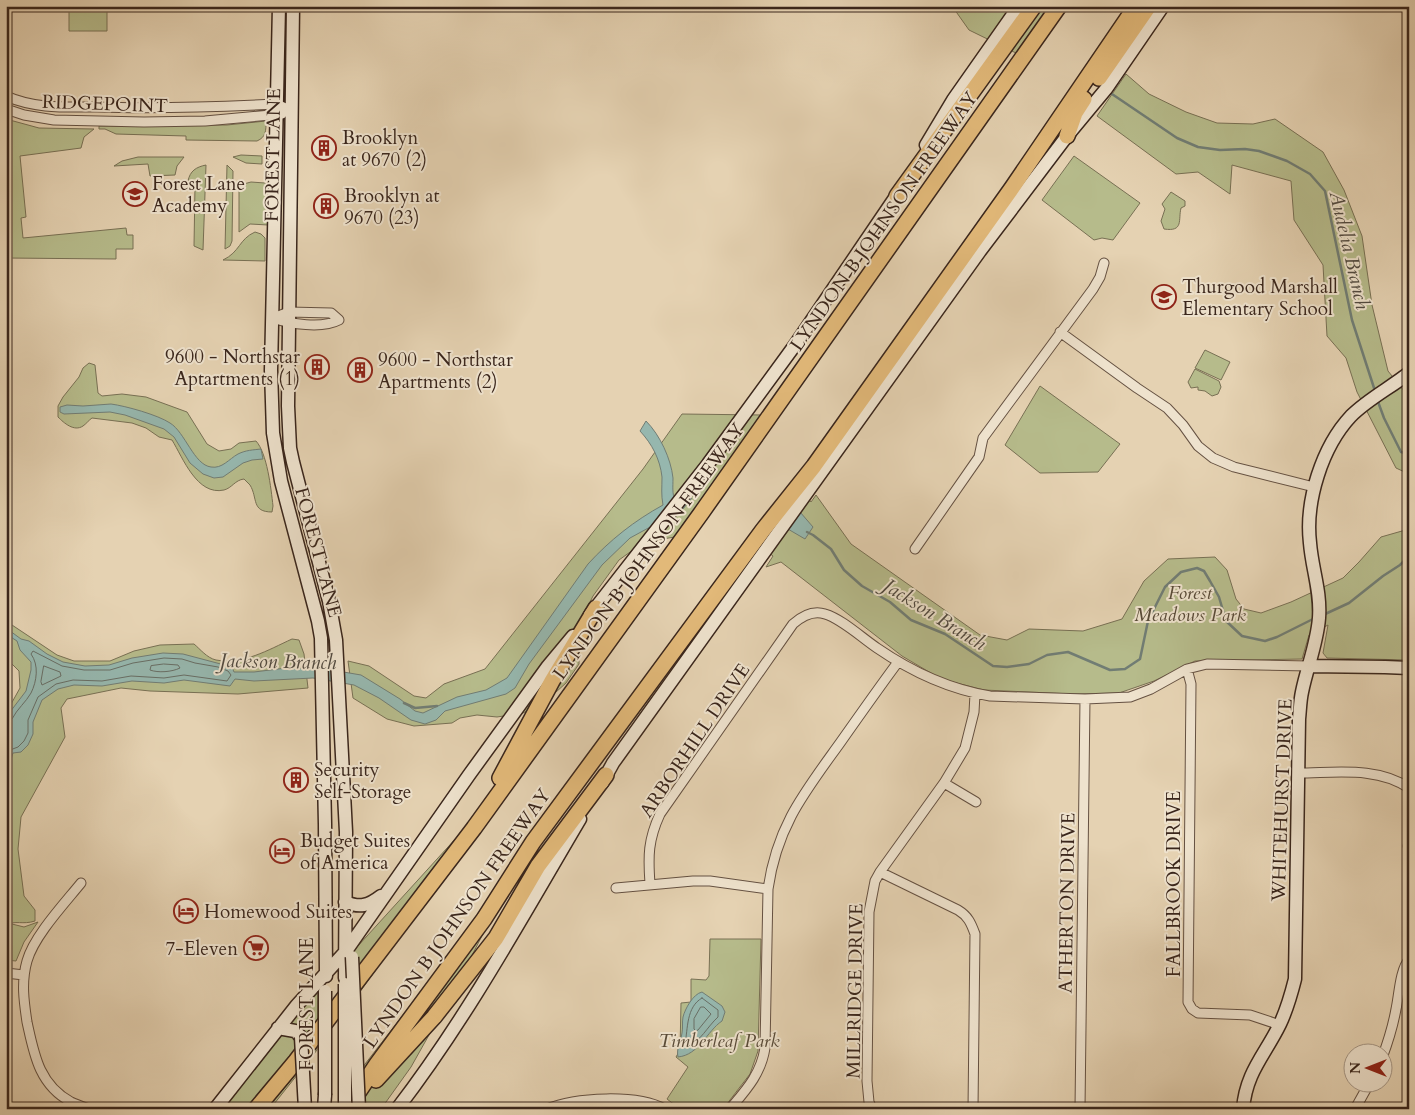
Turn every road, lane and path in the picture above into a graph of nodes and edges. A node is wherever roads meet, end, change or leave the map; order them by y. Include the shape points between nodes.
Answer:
1 (279, 6) edge
2 (293, 6) edge
3 (1019, 6) edge
4 (1034, 6) edge
5 (1060, 6) edge
6 (1136, 6) edge
7 (1149, 6) edge
8 (1163, 6) edge
9 (6, 96) edge
10 (93, 107) junction
11 (204, 108) junction
12 (6, 109) edge
13 (277, 110) junction
14 (292, 111) junction
15 (92, 121) junction
16 (205, 121) junction
17 (1067, 136) junction
18 (275, 174) junction
19 (897, 196) junction
20 (290, 234) junction
21 (1104, 263) dead end
22 (273, 318) junction
23 (288, 318) junction
24 (1060, 332) junction
25 (1409, 373) edge
26 (1314, 487) junction
27 (307, 516) junction
28 (291, 520) junction
29 (915, 549) dead end
30 (596, 608) junction
31 (898, 662) junction
32 (1309, 666) junction
33 (1187, 668) junction
34 (1409, 668) edge
35 (975, 694) junction
36 (1085, 698) junction
37 (1298, 773) junction
38 (606, 776) junction
39 (944, 783) junction
40 (1409, 788) edge
41 (976, 802) dead end
42 (325, 824) junction
43 (474, 828) junction
44 (880, 872) junction
45 (346, 877) junction
46 (81, 883) dead end
47 (650, 884) junction
48 (390, 888) junction
49 (616, 888) dead end
50 (768, 889) junction
51 (346, 902) junction
52 (349, 954) junction
53 (1409, 960) edge
54 (6, 973) edge
55 (326, 973) junction
56 (24, 975) junction
57 (1280, 1025) junction
58 (278, 1028) junction
59 (1387, 1042) edge
60 (1364, 1092) edge
61 (90, 1109) edge
62 (215, 1109) edge
63 (256, 1109) edge
64 (304, 1109) edge
65 (324, 1109) edge
66 (347, 1109) edge
67 (359, 1109) edge
68 (397, 1109) edge
69 (547, 1109) edge
70 (664, 1109) edge
71 (730, 1109) edge
72 (872, 1109) edge
73 (973, 1109) edge
74 (1080, 1109) edge
75 (1243, 1109) edge
76 (1355, 1109) edge

1 - 13 main road, FOREST LANE
2 - 14 main road, FOREST LANE
3 - 19 main road via 953,100
4 - 19 highway
5 - 43 highway, LYNDON B JOHNSON FREEWAY
6 - 66 highway, LYNDON B JOHNSON FREEWAY via 1012,188 814,466 533,842 484,919
7 - 17 highway via 1075,113
8 - 17 main road via 1106,88
9 - 10 street, RIDGEPOINT via 47,107
10 - 11 street, RIDGEPOINT
10 - 15 street
11 - 13 street, RIDGEPOINT
11 - 16 street
12 - 15 street, RIDGEPOINT via 54,120
13 - 14 street, RIDGEPOINT
13 - 16 street, RIDGEPOINT
13 - 18 main road, FOREST LANE
14 - 20 main road, FOREST LANE
15 - 16 street, RIDGEPOINT
17 - 38 main road via 980,251
18 - 20 main road via 282,176 284,226
18 - 22 main road, FOREST LANE
19 - 30 main road via 795,345
20 - 23 main road, FOREST LANE
21 - 24 street via 1100,276
22 - 23 street
22 - 28 main road, FOREST LANE via 273,433
23 - 27 main road, FOREST LANE via 290,448
24 - 26 street via 1167,408 1198,446 1213,458 1234,467
24 - 29 street via 984,438 979,457
25 - 26 main road, WHITEHURST DRIVE via 1360,408 1342,426
26 - 32 main road, WHITEHURST DRIVE via 1310,507 1310,543 1318,588 1319,618
27 - 28 main road
27 - 45 main road, FOREST LANE via 336,640
28 - 42 main road, FOREST LANE via 321,642
30 - 43 highway via 552,681
30 - 48 main road via 520,704
31 - 35 street via 936,681
31 - 47 street, ARBORHILL DRIVE via 825,614 808,614 794,624 660,814 650,840
31 - 50 street via 793,810 776,849
32 - 33 street via 1207,664
32 - 34 main road
32 - 37 main road, WHITEHURST DRIVE via 1299,719
33 - 36 street via 1130,697
33 - 57 street, FALLBROOK DRIVE via 1191,684 1188,1002 1198,1013 1250,1015
35 - 36 street
35 - 39 street, MILLRIDGE DRIVE via 965,748
36 - 74 street, ATHERTON DRIVE
37 - 40 street via 1372,773 1398,780
37 - 57 main road, WHITEHURST DRIVE via 1295,980
38 - 66 highway via 538,866 496,938 434,1017
38 - 68 main road via 472,1000
39 - 41 street
39 - 44 street, MILLRIDGE DRIVE
42 - 45 main road via 330,828 332,864
42 - 55 main road, FOREST LANE
43 - 63 highway, LYNDON B JOHNSON FREEWAY
44 - 72 street, MILLRIDGE DRIVE via 869,912 867,1081
44 - 73 street via 958,910 967,916 975,934
45 - 51 main road, FOREST LANE
46 - 56 street via 37,940
47 - 49 street
47 - 50 street via 710,881
48 - 51 main road via 372,903 362,906
48 - 52 main road via 365,923
50 - 71 street via 763,1060 753,1081
51 - 52 main road, FOREST LANE
52 - 55 main road
52 - 66 main road, FOREST LANE, bridge via 346,978
52 - 67 main road, bridge
53 - 59 street via 1403,971
54 - 56 street
55 - 58 main road
55 - 65 main road, FOREST LANE, bridge
56 - 61 street via 23,995 34,1058 57,1091 71,1102
57 - 75 main road, WHITEHURST DRIVE via 1252,1070
58 - 62 main road
58 - 64 main road, bridge via 295,1031 301,1037
60 - 76 street
69 - 70 street via 566,1102 623,1100 647,1102

